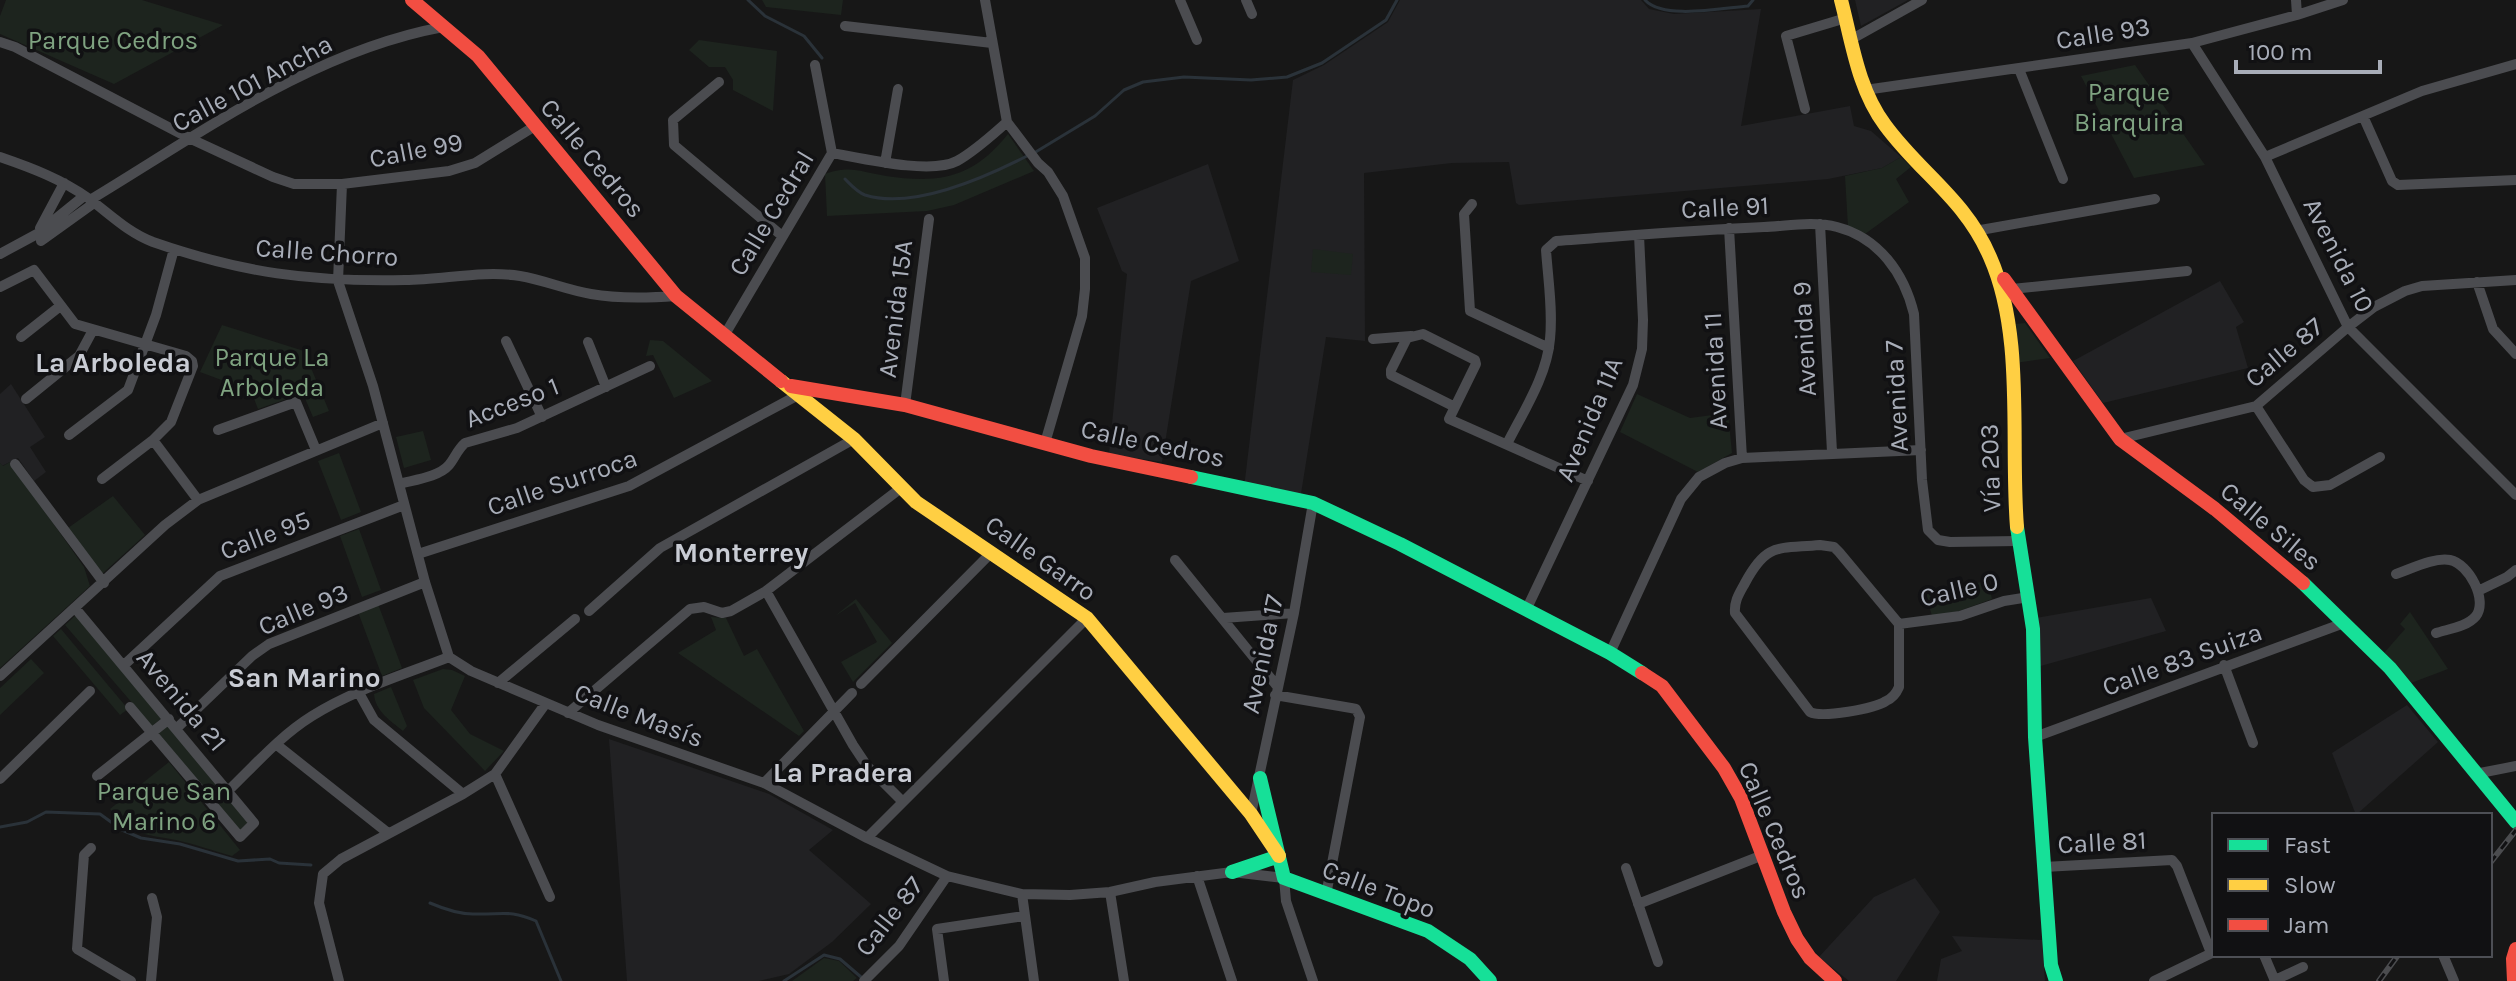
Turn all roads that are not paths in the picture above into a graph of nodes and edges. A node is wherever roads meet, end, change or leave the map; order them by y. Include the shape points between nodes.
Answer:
1 (412, 0) edge
2 (985, 0) edge
3 (1180, 0) edge
4 (1246, 0) edge
5 (1841, 0) edge
6 (1922, 0) edge
7 (2296, 0) edge
8 (2343, 0) edge
9 (1252, 14) dead end
10 (2297, 15) junction
11 (1846, 18) junction
12 (845, 26) dead end
13 (443, 27) junction
14 (1852, 39) junction
15 (1197, 40) dead end
16 (0, 42) edge
17 (992, 43) junction
18 (2192, 43) junction
19 (2516, 64) edge
20 (815, 65) dead end
21 (2019, 69) junction
22 (719, 82) dead end
23 (898, 89) dead end
24 (1865, 90) junction
25 (1805, 109) dead end
26 (2363, 116) junction
27 (1007, 122) junction
28 (535, 126) junction
29 (191, 139) junction
30 (832, 153) junction
31 (0, 157) edge
32 (2265, 157) junction
33 (885, 163) junction
34 (2063, 179) dead end
35 (2516, 180) edge
36 (64, 183) junction
37 (342, 184) junction
38 (2155, 199) dead end
39 (89, 200) junction
40 (1472, 204) dead end
41 (929, 219) dead end
42 (1820, 224) junction
43 (1729, 228) junction
44 (1975, 231) junction
45 (781, 235) junction
46 (1639, 235) junction
47 (39, 237) junction
48 (174, 249) junction
49 (1, 252) edge
50 (1893, 264) joint
51 (1997, 270) junction
52 (2187, 271) dead end
53 (2516, 280) edge
54 (338, 281) junction
55 (2477, 282) junction
56 (0, 287) edge
57 (2012, 289) junction
58 (676, 296) junction
59 (59, 307) junction
60 (2034, 321) junction
61 (2011, 327) junction
62 (2348, 327) junction
63 (93, 330) junction
64 (724, 336) junction
65 (1411, 336) junction
66 (21, 337) dead end
67 (1373, 339) dead end
68 (506, 341) dead end
69 (588, 342) dead end
70 (145, 345) junction
71 (1549, 348) junction
72 (2516, 354) edge
73 (650, 366) dead end
74 (606, 387) junction
75 (796, 390) junction
76 (26, 399) dead end
77 (905, 405) junction
78 (2256, 406) junction
79 (1455, 407) junction
80 (542, 417) junction
81 (383, 423) junction
82 (218, 430) dead end
83 (69, 435) dead end
84 (854, 439) junction
85 (2120, 439) junction
86 (153, 440) junction
87 (1045, 443) junction
88 (1507, 444) junction
89 (316, 450) junction
90 (1921, 450) junction
91 (1832, 452) junction
92 (2380, 457) dead end
93 (1742, 458) junction
94 (15, 464) dead end
95 (102, 479) dead end
96 (1588, 481) junction
97 (399, 484) junction
98 (901, 488) junction
99 (2516, 495) edge
100 (198, 500) junction
101 (1313, 503) junction
102 (404, 505) junction
103 (2018, 541) junction
104 (992, 552) junction
105 (418, 554) junction
106 (1175, 560) dead end
107 (2516, 570) edge
108 (2396, 574) dead end
109 (425, 582) junction
110 (104, 583) junction
111 (766, 591) junction
112 (2478, 591) junction
113 (2029, 597) junction
114 (75, 608) junction
115 (1527, 608) junction
116 (589, 611) dead end
117 (1294, 613) junction
118 (1087, 618) junction
119 (1223, 618) junction
120 (575, 619) dead end
121 (2344, 623) junction
122 (1899, 624) junction
123 (2436, 633) dead end
124 (1610, 653) junction
125 (449, 657) junction
126 (124, 665) junction
127 (2224, 665) junction
128 (0, 676) edge
129 (498, 683) junction
130 (861, 684) dead end
131 (1276, 690) junction
132 (90, 691) dead end
133 (359, 693) junction
134 (852, 693) dead end
135 (546, 703) junction
136 (130, 707) dead end
137 (833, 711) junction
138 (568, 713) junction
139 (169, 719) junction
140 (177, 728) junction
141 (152, 733) junction
142 (2035, 737) junction
143 (2253, 743) dead end
144 (277, 745) junction
145 (2516, 766) edge
146 (495, 774) junction
147 (2475, 774) junction
148 (97, 776) dead end
149 (1260, 778) junction
150 (0, 779) edge
151 (764, 783) junction
152 (228, 791) junction
153 (463, 794) junction
154 (903, 802) junction
155 (1251, 814) junction
156 (2516, 822) edge
157 (388, 833) junction
158 (867, 838) junction
159 (91, 848) dead end
160 (1763, 855) junction
161 (1279, 856) junction
162 (2044, 867) junction
163 (1626, 868) dead end
164 (1232, 872) junction
165 (947, 876) junction
166 (1197, 876) junction
167 (1284, 878) junction
168 (1110, 892) junction
169 (1022, 894) junction
170 (1326, 895) junction
171 (550, 897) dead end
172 (152, 898) dead end
173 (1638, 904) junction
174 (1024, 916) junction
175 (2516, 949) edge
176 (2212, 952) edge
177 (2265, 957) edge
178 (2444, 957) edge
179 (1658, 962) dead end
180 (2303, 967) dead end
181 (131, 981) edge
182 (151, 981) edge
183 (339, 981) edge
184 (864, 981) edge
185 (944, 981) edge
186 (1034, 981) edge
187 (1124, 981) edge
188 (1232, 981) edge
189 (1313, 981) edge
190 (1490, 981) edge
191 (1835, 981) edge
192 (2056, 981) edge
193 (2154, 981) edge
194 (2275, 981) edge
195 (2454, 981) edge
196 (2514, 981) edge

1 - 13 street, Calle Cedros
2 - 17 street
3 - 15 street
4 - 9 street
5 - 11 street, Vía 203
6 - 14 street
7 - 10 street
8 - 10 street, Calle 93
10 - 18 street, Calle 93
11 - 14 street, Vía 203
11 - 25 street via 1786,36
12 - 17 street
13 - 28 street, Calle Cedros via 478,56
13 - 29 street, Calle 101 Ancha via 406,34 349,56 239,109
14 - 24 street, Vía 203
16 - 29 street, Calle 99
17 - 27 street
18 - 21 street, Calle 93
18 - 32 street, Avenida 10
19 - 26 street via 2422,91
20 - 30 street
21 - 24 street, Calle 93
21 - 34 street
22 - 45 street via 673,120 674,145
23 - 33 street
24 - 44 street, Vía 203 via 1888,129 1953,197
26 - 32 street
26 - 35 street via 2398,185
27 - 33 street, Calle Cedral via 955,163
27 - 87 street via 1063,196 1085,258 1082,316
28 - 37 street, Calle 99 via 475,163 449,171
28 - 58 street, Calle Cedros
29 - 37 street, Calle 99 via 294,184
29 - 39 street, Calle 101 Ancha
30 - 33 street, Calle Cedral
30 - 45 street, Calle Cedral
31 - 36 street, Calle Chorro
32 - 62 street, Avenida 10
36 - 39 street, Calle Chorro
36 - 47 street
37 - 54 street
38 - 44 street
39 - 47 street, Calle 101 Ancha
39 - 48 street, Calle Chorro via 131,232
40 - 71 street via 1464,214 1470,311
41 - 77 street, Avenida 15A
42 - 43 street, Calle 91
42 - 50 street, Calle 91 via 1858,236
42 - 91 street, Avenida 9
43 - 46 street, Calle 91
43 - 93 street, Avenida 11
44 - 51 street, Vía 203
45 - 64 street, Calle Cedral
46 - 71 street, Calle 91 via 1549,245
46 - 96 street, Avenida 11A via 1642,349 1633,385
47 - 49 street, Calle 101 Ancha
48 - 54 street, Calle Chorro via 264,273
48 - 70 street
50 - 90 street, Avenida 7 via 1914,314
51 - 57 street, Calle Siles
51 - 61 street, Vía 203
52 - 57 street
53 - 55 street, Calle 87
54 - 58 street, Calle Chorro via 508,275 592,295
54 - 81 street
55 - 62 street, Calle 87 via 2405,291
55 - 72 street via 2493,329
56 - 59 street via 34,270
57 - 60 street, Calle Siles
58 - 64 street, Calle Cedros
59 - 63 street via 75,324
59 - 66 street
60 - 61 street via 2021,320
60 - 85 street, Calle Siles
61 - 103 street, Vía 203
62 - 78 street, Calle 87
62 - 99 street, Avenida 10
63 - 70 street
63 - 76 street via 79,356
64 - 75 street, Calle Cedros
65 - 67 street
65 - 79 street via 1403,340 1391,375
65 - 79 street via 1423,334 1475,360
68 - 80 street
69 - 74 street
70 - 83 street via 127,392
70 - 86 street via 186,356 193,366 175,416
71 - 88 street
73 - 74 street, Acceso 1
74 - 80 street, Acceso 1
75 - 77 street, Calle Cedros
75 - 84 street, Calle Garro
75 - 105 street, Calle Surroca via 629,486
77 - 87 street, Calle Cedros
78 - 85 street, Calle 87
78 - 92 street via 2313,487 2330,485
79 - 88 street via 1449,419
80 - 97 street, Acceso 1 via 465,443 440,471
81 - 89 street
81 - 97 street
82 - 89 street via 296,402
84 - 98 street, Calle Garro
84 - 116 street via 660,548
85 - 121 street, Calle Siles via 2215,509
86 - 95 street
86 - 100 street
87 - 101 street, Calle Cedros
88 - 96 street
89 - 100 street
90 - 91 street
90 - 103 street, Avenida 7 via 1925,522 1938,540
91 - 93 street
93 - 124 street, Avenida 11 via 1699,477 1681,499
94 - 110 street
96 - 115 street, Avenida 11A
97 - 102 street
98 - 104 street, Calle Garro
98 - 111 street
100 - 110 street
101 - 115 street, Calle Cedros
101 - 117 street, Avenida 17
102 - 105 street
102 - 126 street, Calle 95 via 220,576
103 - 113 street, Vía 203
104 - 118 street, Calle Garro
104 - 130 street
105 - 109 street
106 - 119 street
107 - 112 street
108 - 112 street via 2450,560
109 - 125 street
109 - 140 street, Calle 93 via 267,646
110 - 114 street
111 - 137 street
111 - 138 street via 731,611 690,609
112 - 123 street via 2474,619
113 - 122 street, Calle 0 via 1960,616
113 - 142 street, Vía 203
114 - 126 street, Avenida 21
114 - 128 street
115 - 124 street, Calle Cedros
117 - 119 street
117 - 131 street, Avenida 17
118 - 154 street
118 - 155 street, Calle Garro
119 - 131 street
120 - 129 street
121 - 127 street, Calle 83 Suiza
121 - 147 street, Calle Siles via 2390,668
122 - 122 street via 1895,695 1881,704 1815,715 1738,618 1735,602 1763,555 1827,545 1839,552
124 - 160 street, Calle Cedros via 1662,686 1702,737 1735,784
125 - 129 street, Calle Masís
125 - 133 street
126 - 139 street, Avenida 21
127 - 142 street, Calle 83 Suiza
127 - 143 street
129 - 135 street, Calle Masís
131 - 149 street, Avenida 17
131 - 170 street via 1359,713
132 - 150 street
133 - 144 street via 310,717
133 - 153 street via 374,720
134 - 137 street
135 - 138 street, Calle Masís
135 - 146 street
136 - 141 street, Avenida 21
137 - 151 street
137 - 154 street via 867,766
138 - 151 street, Calle Masís
139 - 140 street, Avenida 21
139 - 141 street
140 - 152 street, Avenida 21
141 - 148 street
141 - 152 street, Avenida 21 via 240,837 254,823
142 - 162 street, Vía 203
144 - 152 street
144 - 157 street
145 - 147 street
146 - 153 street
146 - 171 street
147 - 156 street, Calle Siles
149 - 155 street, Avenida 17
149 - 161 street
151 - 158 street, Calle Masís
153 - 157 street
154 - 158 street
155 - 161 street, Calle Garro
157 - 183 street via 323,874 319,903
158 - 165 street, Calle Masís
159 - 181 street via 84,855 77,949
160 - 173 street
160 - 191 street, Calle Cedros via 1797,939
161 - 164 street
161 - 167 street, Calle Garro
162 - 176 street, Calle 81 via 2172,860
162 - 192 street, Vía 203
163 - 173 street
164 - 166 street, Calle Masís
164 - 167 street, Calle Masís
165 - 169 street, Calle Masís
165 - 184 street, Calle 87 via 899,946
166 - 168 street, Calle Masís
166 - 188 street
167 - 170 street, Calle Topo
167 - 189 street via 1286,901
168 - 169 street, Calle Masís
168 - 187 street
169 - 174 street
170 - 190 street, Calle Topo via 1428,931 1470,959
172 - 182 street via 157,917
173 - 179 street
174 - 185 street via 937,929
174 - 186 street
175 - 196 street
176 - 193 street
177 - 194 street
178 - 195 street
180 - 194 street

